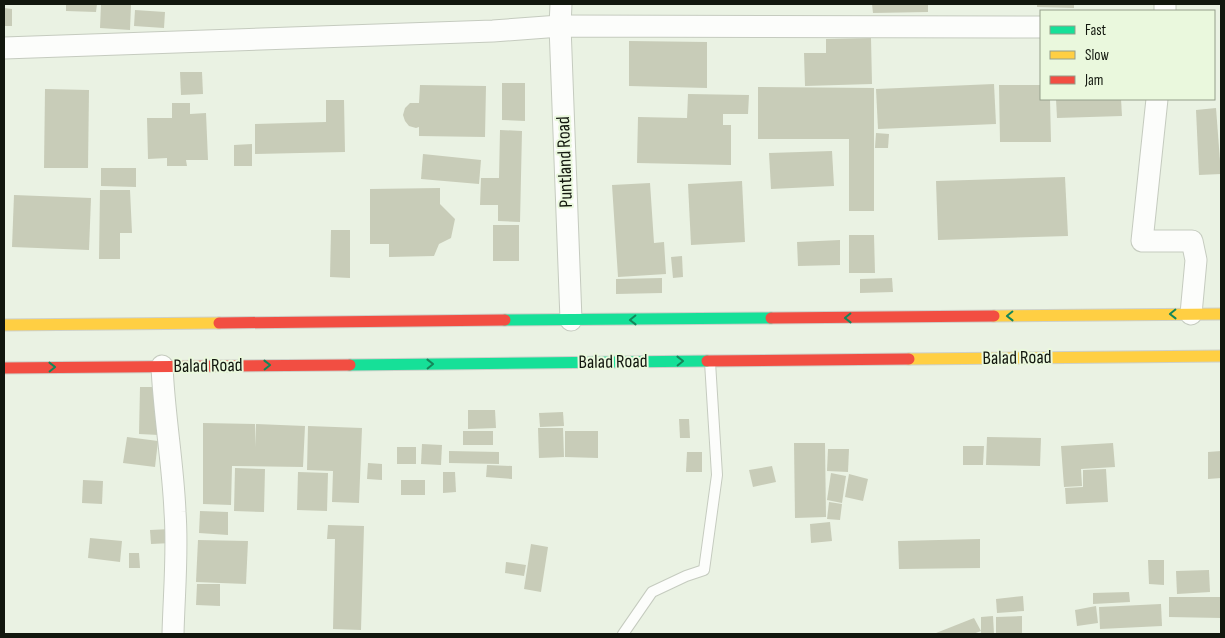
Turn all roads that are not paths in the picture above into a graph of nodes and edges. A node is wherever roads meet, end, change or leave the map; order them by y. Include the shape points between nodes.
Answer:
1 (561, 4) edge
2 (560, 26) junction
3 (1040, 27) edge
4 (4, 48) edge
5 (1157, 100) edge
6 (1191, 314) junction
7 (1221, 314) edge
8 (571, 320) junction
9 (4, 325) edge
10 (1221, 356) edge
11 (710, 361) junction
12 (162, 366) junction
13 (4, 368) edge
14 (173, 634) edge
15 (623, 634) edge

1 - 2 street, Puntland Road
2 - 3 street
2 - 4 street
2 - 8 street, Puntland Road
5 - 6 street via 1142,241 1192,241 1196,260
6 - 7 highway
6 -> 8 highway
8 - 9 highway
10 - 11 highway, Balad Road
12 -> 11 highway, Balad Road
11 - 15 lane via 717,475 704,570 652,592
13 -> 12 highway, Balad Road
12 - 14 street via 175,510

